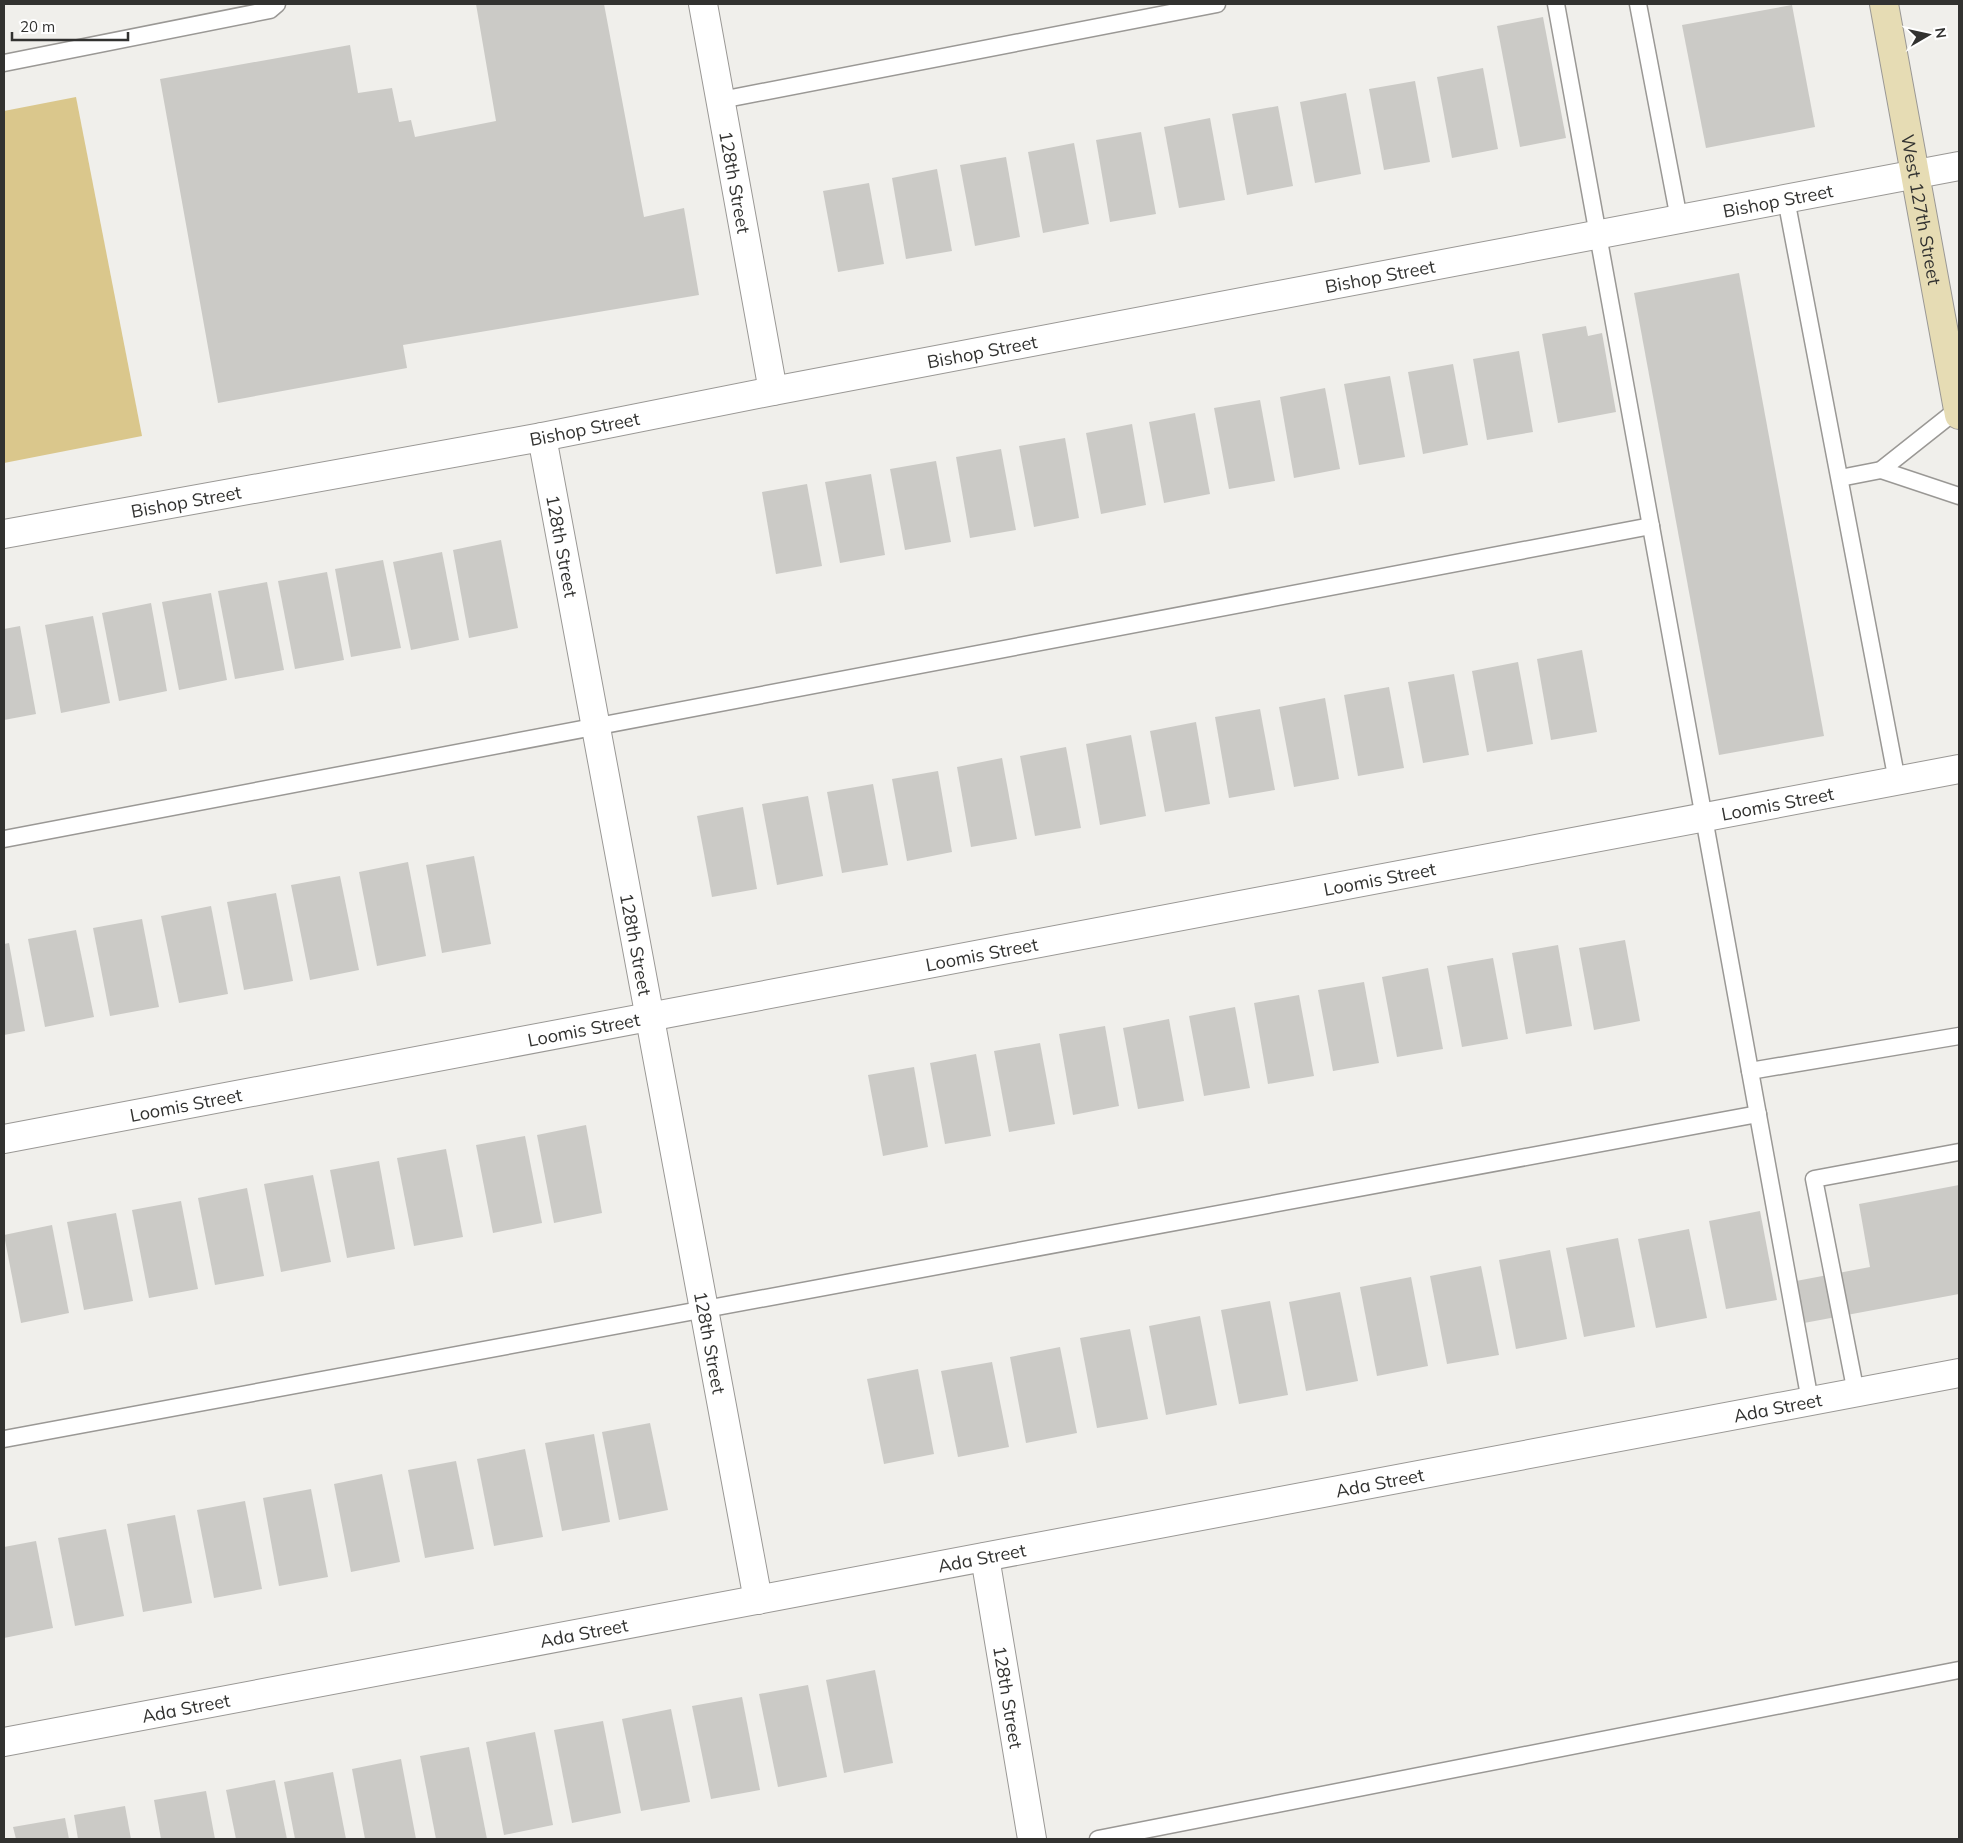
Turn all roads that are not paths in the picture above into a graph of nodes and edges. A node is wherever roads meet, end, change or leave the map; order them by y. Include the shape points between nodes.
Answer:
1 (277, 4) edge
2 (703, 4) edge
3 (1217, 4) edge
4 (1556, 4) edge
5 (1638, 4) edge
6 (1884, 4) edge
7 (4, 63) edge
8 (720, 100) junction
9 (1959, 166) edge
10 (1915, 174) junction
11 (1786, 199) junction
12 (1680, 219) junction
13 (1598, 234) junction
14 (773, 391) junction
15 (1959, 412) edge
16 (542, 437) junction
17 (1881, 470) junction
18 (1840, 478) junction
19 (1959, 496) edge
20 (1651, 526) junction
21 (4, 534) edge
22 (596, 726) junction
23 (1959, 769) edge
24 (1897, 782) junction
25 (1704, 818) junction
26 (4, 839) edge
27 (650, 1017) junction
28 (1959, 1036) edge
29 (1750, 1071) junction
30 (1758, 1114) junction
31 (4, 1139) edge
32 (1959, 1152) edge
33 (704, 1308) junction
34 (1959, 1373) edge
35 (1856, 1393) junction
36 (1810, 1402) junction
37 (4, 1440) edge
38 (985, 1557) junction
39 (758, 1600) junction
40 (1959, 1670) edge
41 (4, 1742) edge
42 (1032, 1839) edge
43 (1098, 1839) edge

1 - 7 lane via 270,10
2 - 8 street, 128th Street
3 - 8 lane
4 - 13 lane
5 - 12 lane
6 - 10 main road, West 127th Street
8 - 14 street, 128th Street
9 - 10 street, Bishop Street
10 - 11 street, Bishop Street
10 - 15 main road, West 127th Street
11 - 12 street, Bishop Street
11 - 18 lane
12 - 13 street, Bishop Street
13 - 14 street, Bishop Street
13 - 20 lane
14 - 16 street, Bishop Street
15 - 17 lane
16 - 21 street, Bishop Street
16 - 22 street, 128th Street
17 - 18 lane
17 - 19 lane
18 - 24 lane
20 - 22 lane
20 - 25 lane
22 - 26 lane
22 - 27 street, 128th Street
23 - 24 street, Loomis Street
24 - 25 street, Loomis Street
25 - 27 street, Loomis Street
25 - 29 lane
27 - 31 street, Loomis Street
27 - 33 street, 128th Street
28 - 29 lane
29 - 30 lane
30 - 33 lane
30 - 36 lane
32 - 35 lane via 1814,1179
33 - 37 lane
33 - 39 street, 128th Street
34 - 35 street, Ada Street
35 - 36 street, Ada Street
36 - 38 street, Ada Street
38 - 39 street, Ada Street
38 - 42 street, 128th Street
39 - 41 street, Ada Street
40 - 43 lane

